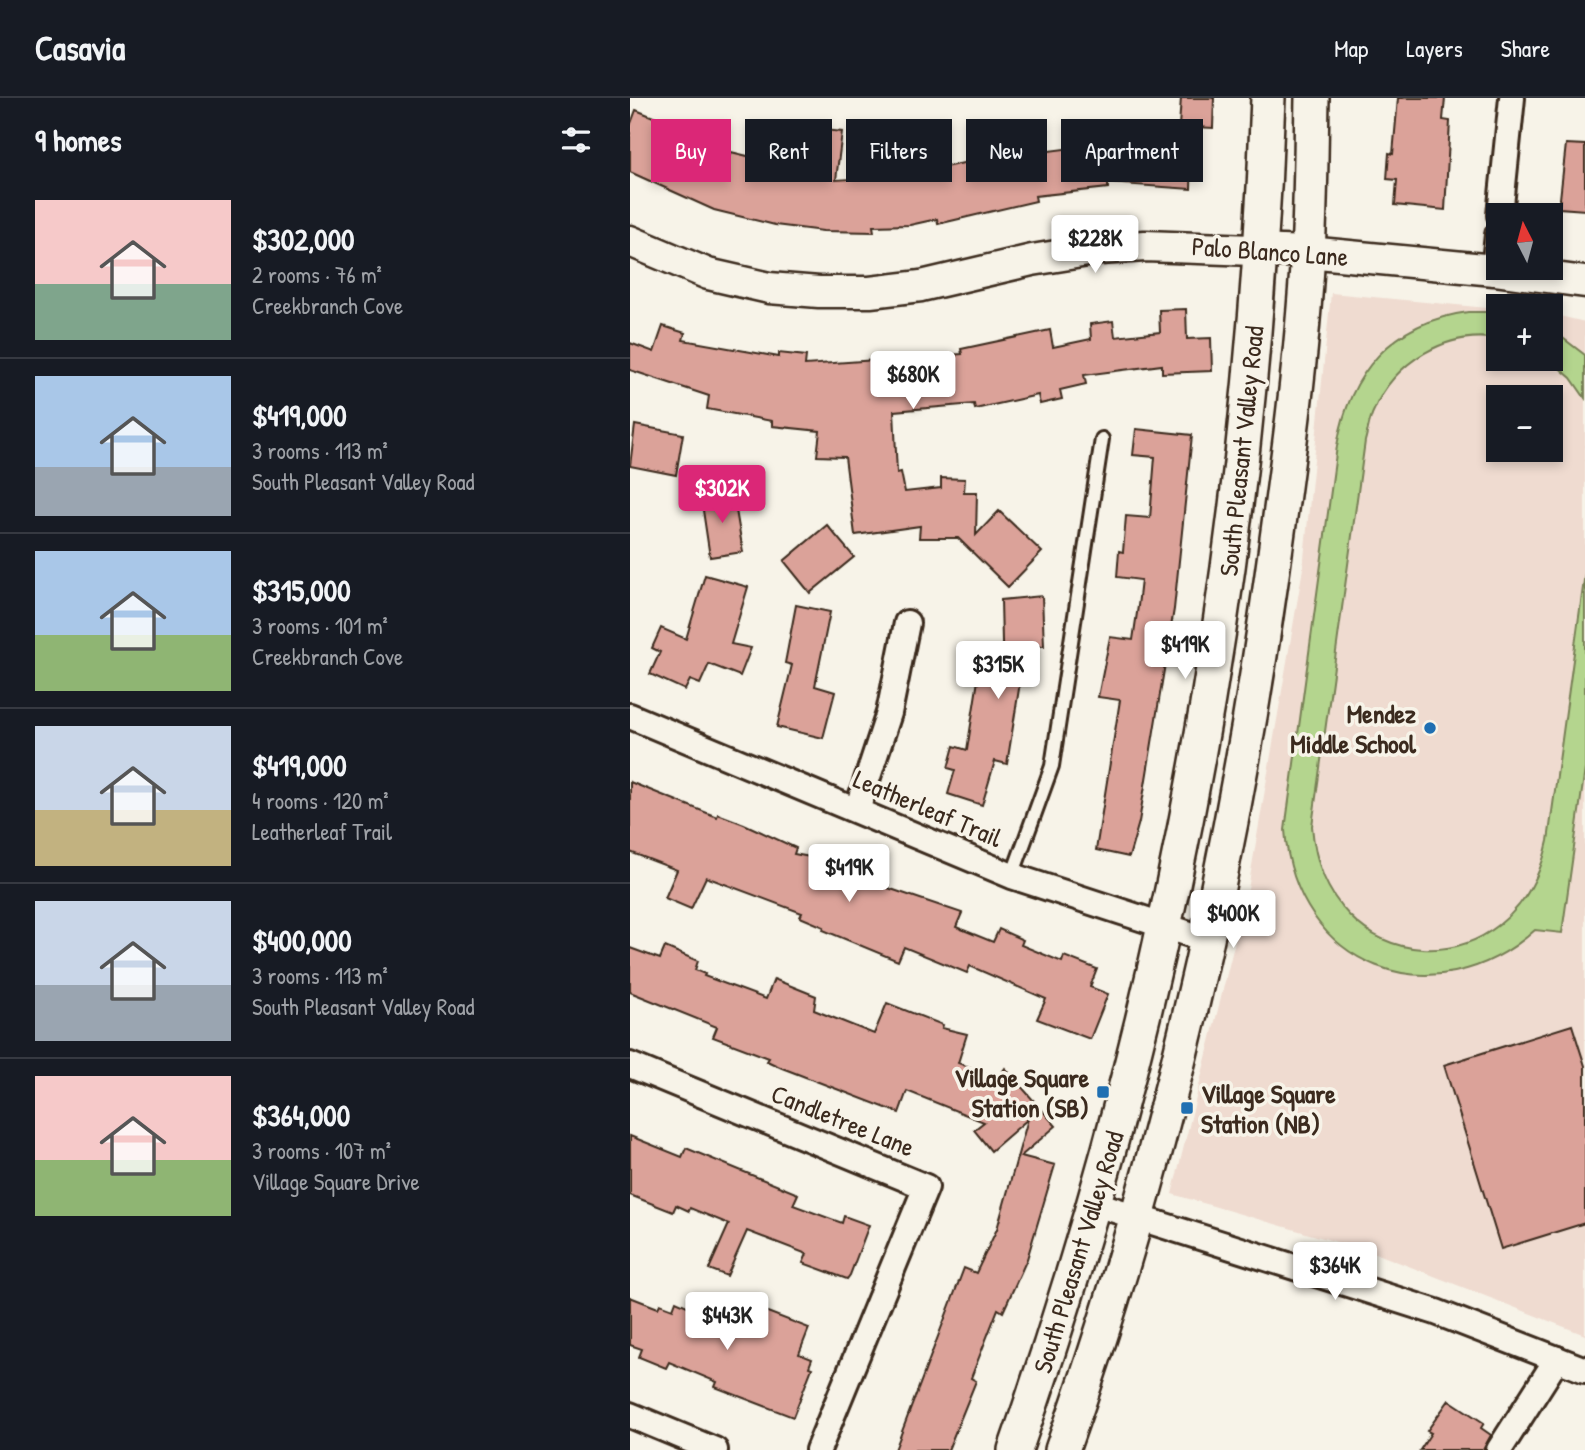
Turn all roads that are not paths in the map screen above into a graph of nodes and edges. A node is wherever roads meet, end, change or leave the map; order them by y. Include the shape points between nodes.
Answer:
1 (1268, 98) edge
2 (1312, 98) edge
3 (1512, 98) edge
4 (1501, 203) edge
5 (630, 241) edge
6 (1263, 249) junction
7 (1308, 252) junction
8 (1486, 269) edge
9 (1563, 279) edge
10 (1585, 282) edge
11 (1102, 439) dead end
12 (908, 623) dead end
13 (630, 716) edge
14 (857, 810) junction
15 (1012, 876) junction
16 (1165, 927) junction
17 (1208, 940) junction
18 (630, 1065) edge
19 (1096, 1205) junction
20 (1138, 1217) junction
21 (1557, 1359) junction
22 (1585, 1370) edge
23 (630, 1415) edge
24 (715, 1450) edge
25 (818, 1450) edge
26 (1015, 1450) edge
27 (1062, 1450) edge
28 (1499, 1450) edge

1 - 6 main road, South Pleasant Valley Road
2 - 7 main road, South Pleasant Valley Road
3 - 4 street
5 - 6 street, Palo Blanco Lane via 708,274 769,288 819,292 921,286 1100,249
6 - 7 street, Palo Blanco Lane
6 - 16 main road, South Pleasant Valley Road via 1244,452 1218,649
7 - 8 street, Palo Blanco Lane
7 - 17 main road, South Pleasant Valley Road via 1289,455 1260,659
9 - 10 street, Palo Blanco Lane
11 - 15 lane via 1052,766
12 - 14 street via 890,713
13 - 14 street, Leatherleaf Trail
14 - 15 street, Leatherleaf Trail
15 - 16 street, Leatherleaf Trail
16 - 17 street, Leatherleaf Trail
16 - 19 main road, South Pleasant Valley Road
17 - 20 main road, South Pleasant Valley Road
18 - 25 street, Candletree Lane via 926,1187
19 - 20 street
19 - 26 main road, South Pleasant Valley Road
20 - 21 street via 1357,1286
20 - 27 main road, South Pleasant Valley Road
21 - 22 street
21 - 28 street
23 - 24 street

